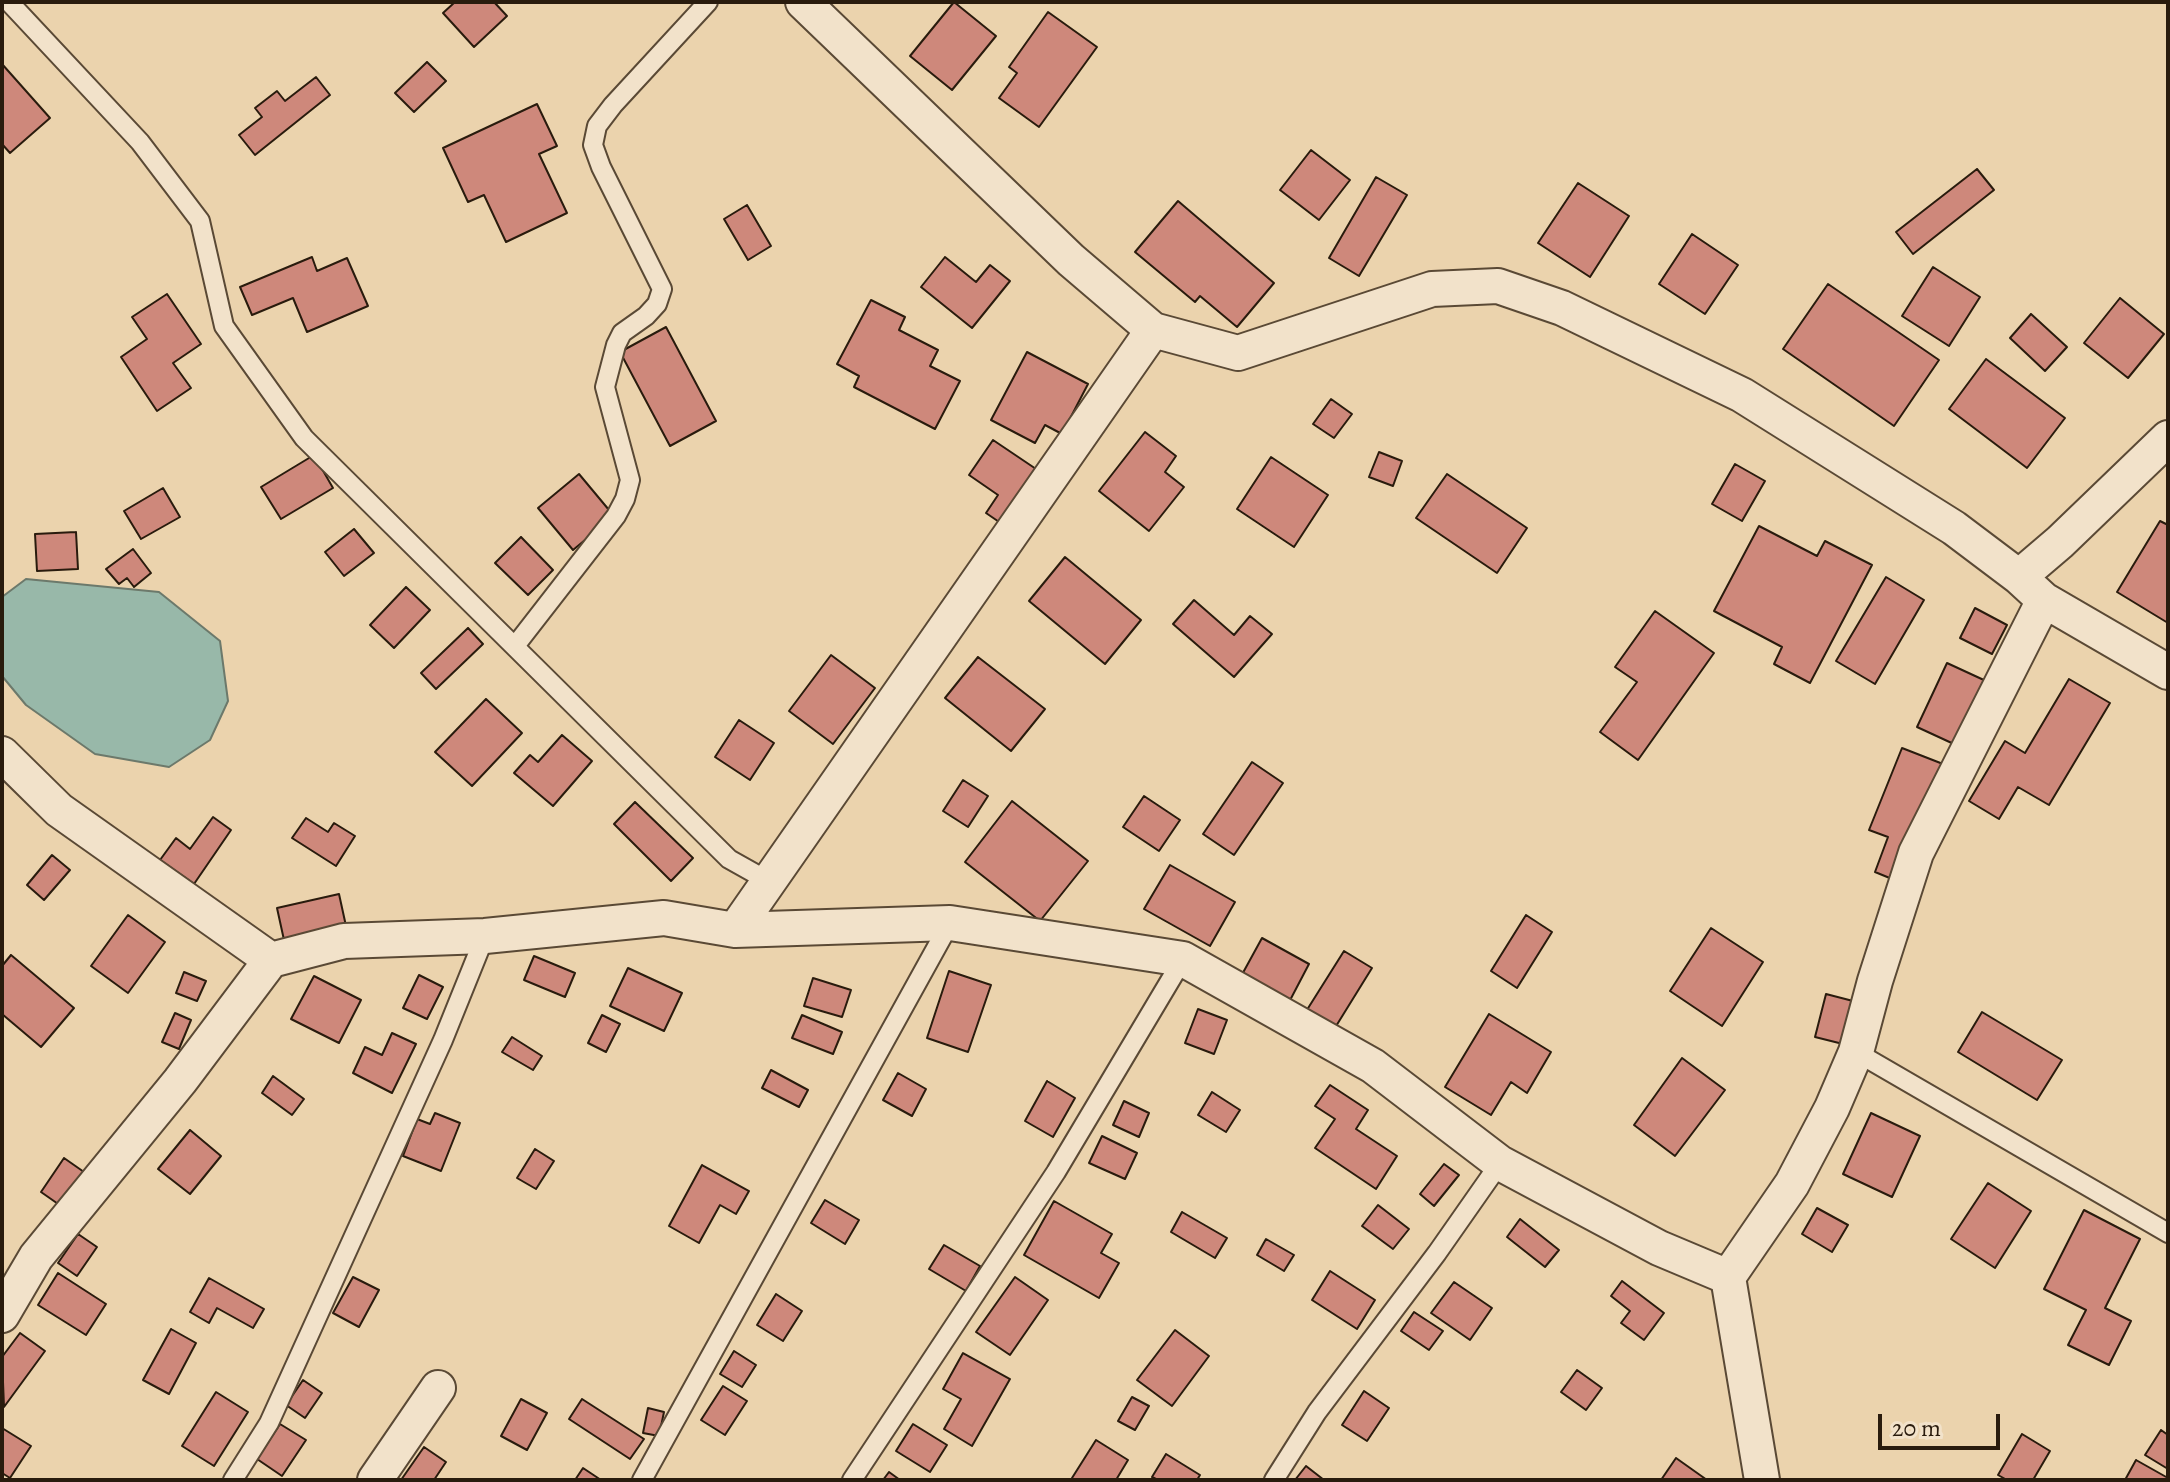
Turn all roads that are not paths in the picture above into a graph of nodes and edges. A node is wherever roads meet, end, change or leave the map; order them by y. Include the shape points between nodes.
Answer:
1 (9, 2) edge
2 (708, 2) edge
3 (803, 2) edge
4 (1153, 330) junction
5 (2168, 438) edge
6 (2032, 589) junction
7 (515, 646) junction
8 (2168, 672) edge
9 (2, 754) edge
10 (770, 882) junction
11 (950, 923) junction
12 (735, 930) junction
13 (485, 936) junction
14 (1183, 959) junction
15 (271, 960) junction
16 (1856, 1052) junction
17 (1500, 1163) junction
18 (2168, 1233) edge
19 (1728, 1277) junction
20 (2, 1315) edge
21 (438, 1388) dead end
22 (233, 1480) edge
23 (375, 1480) edge
24 (642, 1480) edge
25 (852, 1480) edge
26 (1274, 1480) edge
27 (1762, 1480) edge

1 - 7 lane via 140,142 200,221 224,326 304,438
2 - 7 lane via 597,126 593,145 601,167 662,289 657,304 622,333 605,387 630,480 625,499
3 - 4 street via 1071,260
4 - 6 street via 1238,353 1432,289 1498,286 1562,308 1742,395 1954,528
4 - 10 street
5 - 6 street via 2060,542
6 - 8 street
6 - 16 street via 1916,853
7 - 10 lane via 729,859
9 - 15 street via 59,810
10 - 12 street
11 - 12 street
11 - 14 street
11 - 24 lane
12 - 13 street via 664,918
13 - 15 street via 344,941
13 - 22 lane via 269,1423
14 - 17 street via 1373,1066
14 - 25 lane via 1056,1172
15 - 20 street via 36,1257
16 - 18 lane
16 - 19 street via 1792,1184
17 - 19 street via 1659,1248
17 - 26 lane via 1317,1412
19 - 27 street
21 - 23 street

